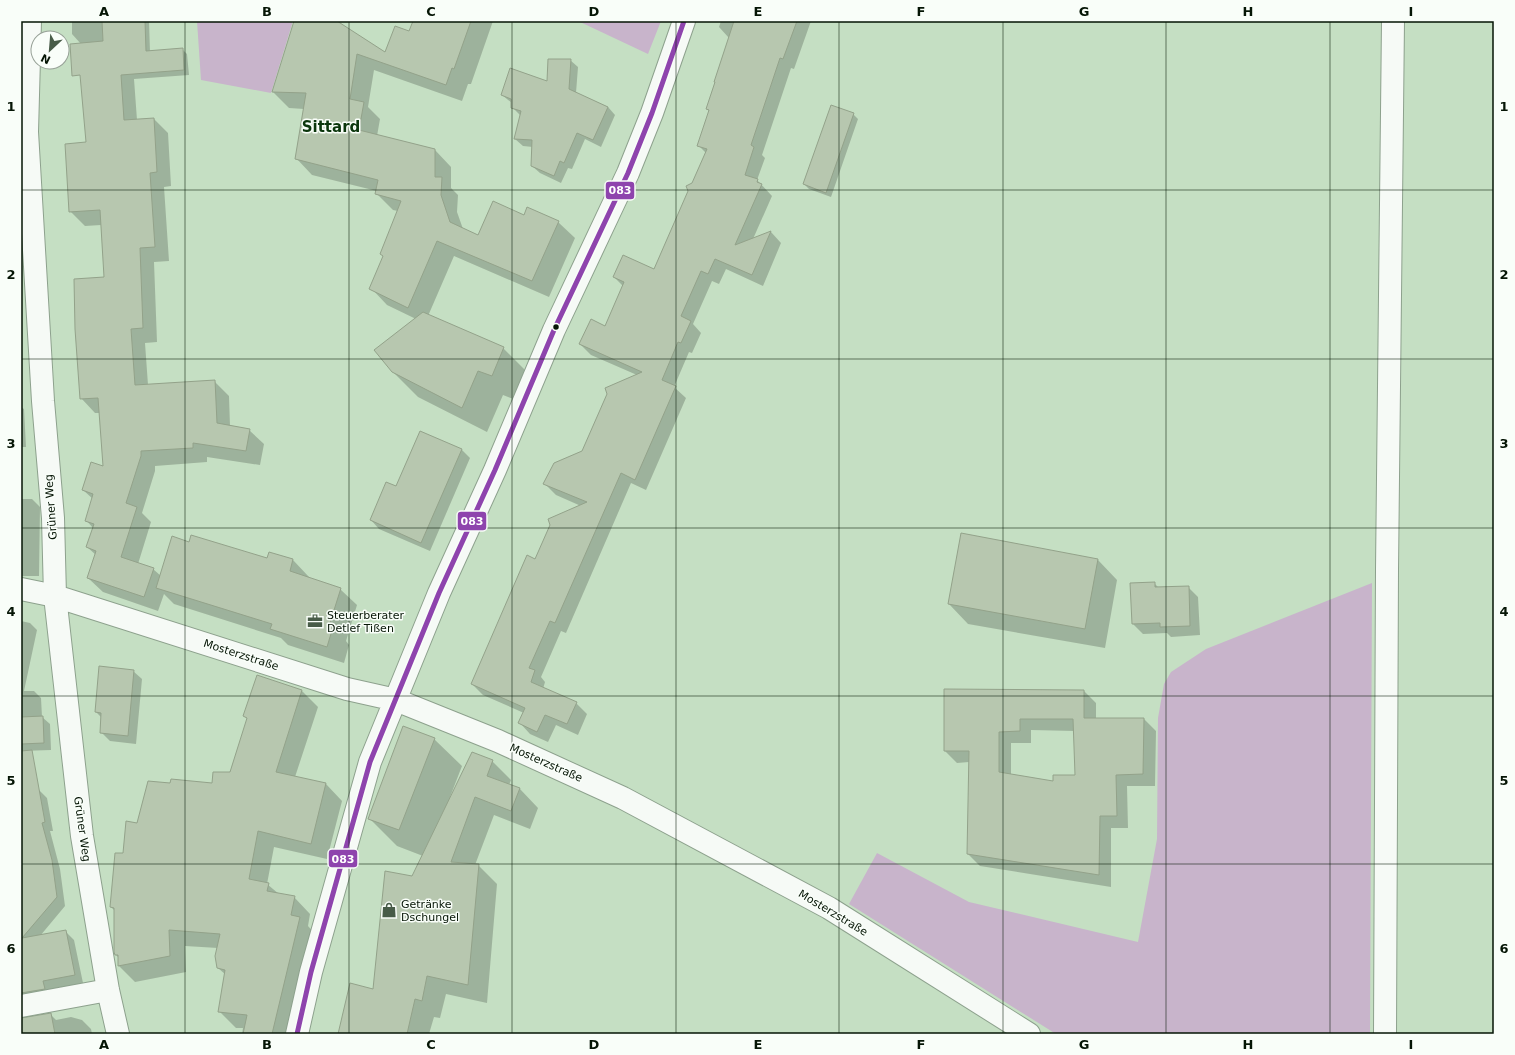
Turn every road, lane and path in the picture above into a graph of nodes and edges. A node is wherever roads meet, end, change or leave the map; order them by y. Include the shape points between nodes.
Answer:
1 (30, 21) edge
2 (684, 21) edge
3 (1393, 21) edge
4 (24, 132) edge
5 (21, 589) edge
6 (55, 596) junction
7 (396, 700) junction
8 (108, 990) junction
9 (21, 1006) edge
10 (118, 1034) edge
11 (297, 1034) edge
12 (1029, 1034) edge
13 (1385, 1034) edge

1 - 4 street, Grüner Weg
2 - 7 street via 628,173 554,330 495,470 439,593
3 - 13 street
4 - 6 street, Grüner Weg via 52,518
5 - 6 street, Mosterzstraße
6 - 7 street, Mosterzstraße via 347,689
6 - 8 street, Grüner Weg via 82,836
7 - 11 street via 370,762 311,972
7 - 12 street, Mosterzstraße via 498,741 623,798 718,847 829,908
8 - 9 street
8 - 10 street, Grüner Weg

